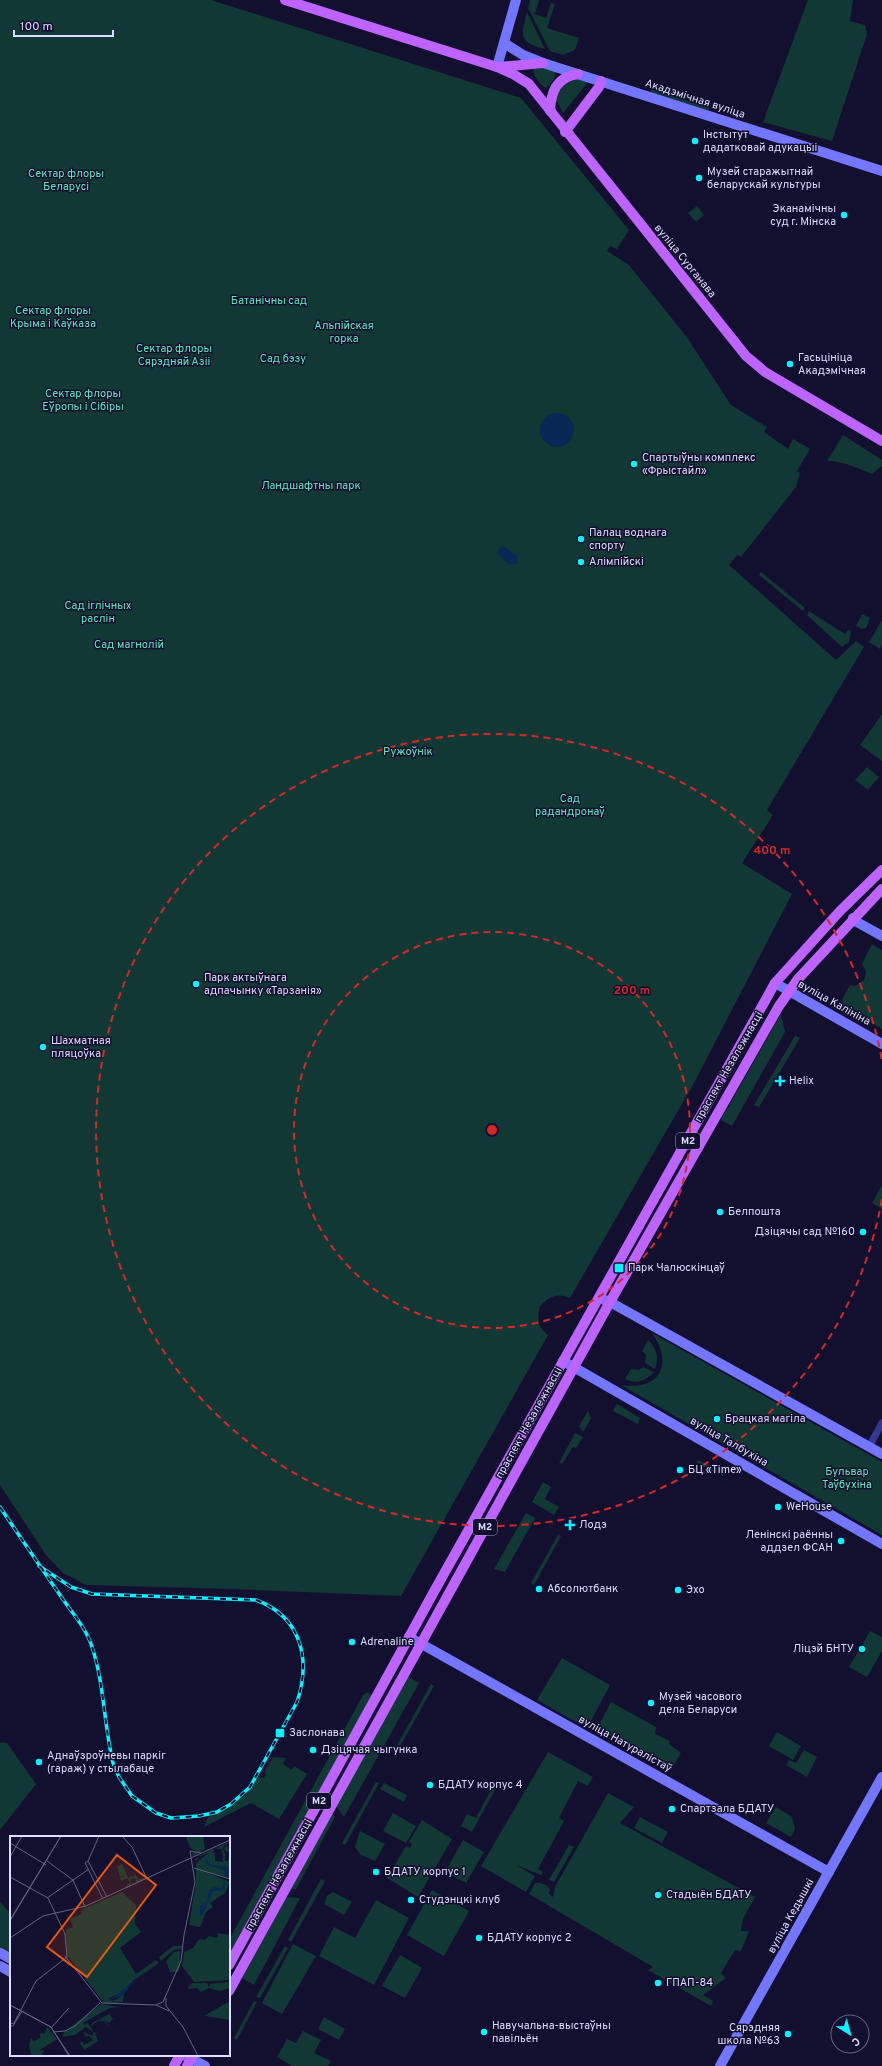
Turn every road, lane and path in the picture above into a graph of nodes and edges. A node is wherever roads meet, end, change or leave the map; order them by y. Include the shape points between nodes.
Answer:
1 (285, 0) edge
2 (516, 0) edge
3 (504, 43) junction
4 (543, 63) junction
5 (497, 67) junction
6 (578, 74) junction
7 (601, 81) junction
8 (550, 111) junction
9 (565, 132) junction
10 (882, 171) edge
11 (882, 441) edge
12 (882, 870) edge
13 (882, 889) edge
14 (853, 918) junction
15 (882, 936) edge
16 (775, 983) junction
17 (788, 991) junction
18 (882, 1044) edge
19 (600, 1298) junction
20 (610, 1302) junction
21 (563, 1361) junction
22 (574, 1367) junction
23 (882, 1423) edge
24 (869, 1447) junction
25 (882, 1454) edge
26 (882, 1544) edge
27 (409, 1637) junction
28 (420, 1644) junction
29 (882, 1777) edge
30 (829, 1872) junction
31 (0, 1954) edge
32 (10, 1959) edge
33 (230, 1963) edge
34 (0, 1966) edge
35 (10, 1971) edge
36 (230, 1989) edge
37 (179, 2056) edge
38 (189, 2059) edge
39 (174, 2066) edge
40 (205, 2066) edge
41 (720, 2066) edge

1 - 5 main road
2 - 3 street
3 - 4 street, Акадэмічная вуліца via 523,55
3 - 5 street
4 - 5 main road
4 - 6 street, Акадэмічная вуліца
5 - 8 main road, вуліца Сурганава via 529,84
6 - 7 street, Акадэмічная вуліца
6 - 8 main road via 563,78 555,86 550,98
7 - 9 main road
7 - 10 street, Акадэмічная вуліца
8 - 9 main road, вуліца Сурганава
9 - 11 main road, вуліца Сурганава via 746,356 765,372
12 - 16 main road, праспект Незалежнасці / М2 via 840,911
13 - 14 main road, праспект Незалежнасці / М2
14 - 15 street
14 - 17 main road, праспект Незалежнасці / М2
16 - 17 street, вуліца Калініна
16 - 19 main road, праспект Незалежнасці / М2
17 - 18 street, вуліца Калініна
17 - 20 main road, праспект Незалежнасці / М2
19 - 20 street
19 - 21 main road, праспект Незалежнасці / М2
20 - 22 main road, праспект Незалежнасці / М2
20 - 24 street
21 - 22 street, вуліца Талбухіна
21 - 27 main road, праспект Незалежнасці / М2
22 - 26 street, вуліца Талбухіна
22 - 28 main road, праспект Незалежнасці / М2
23 - 24 street
24 - 25 street
27 - 28 street, вуліца Натуралістаў
27 - 33 main road, праспект Незалежнасці / М2
28 - 30 street, вуліца Натуралістаў
28 - 36 main road, праспект Незалежнасці / М2
29 - 30 street, вуліца Кедышкі
30 - 41 street, вуліца Кедышкі
31 - 32 street
34 - 35 street
37 - 39 main road
38 - 40 street

